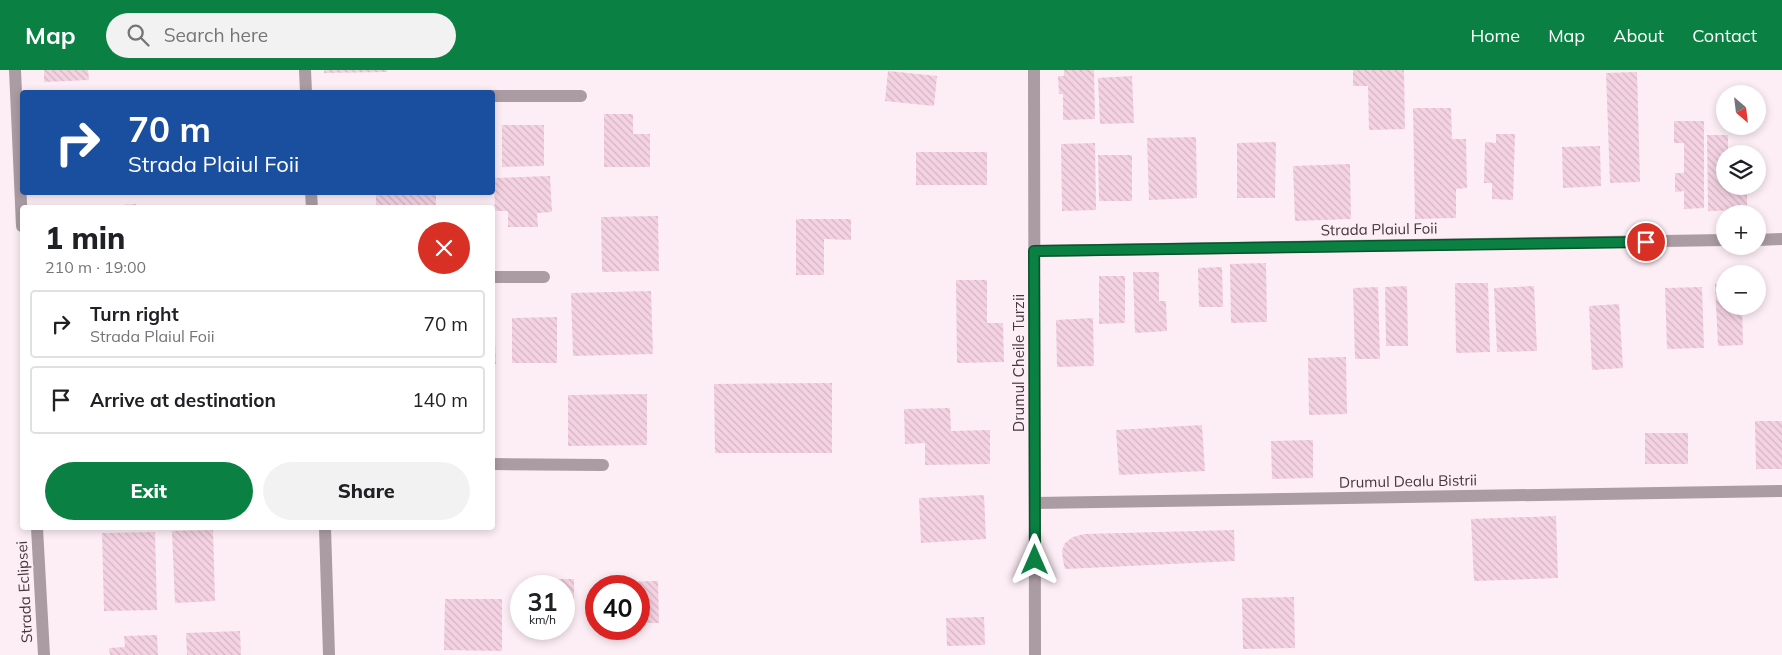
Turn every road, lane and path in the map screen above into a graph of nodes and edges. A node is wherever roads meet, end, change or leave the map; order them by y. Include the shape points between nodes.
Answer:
1 (15, 70) edge
2 (305, 70) edge
3 (1034, 70) edge
4 (306, 90) edge
5 (495, 96) edge
6 (581, 96) dead end
7 (20, 181) edge
8 (1782, 239) edge
9 (1716, 240) edge
10 (1766, 240) edge
11 (1034, 251) junction
12 (495, 277) edge
13 (544, 277) dead end
14 (495, 464) edge
15 (603, 465) dead end
16 (1782, 491) edge
17 (1035, 503) junction
18 (37, 530) edge
19 (325, 530) edge
20 (44, 655) edge
21 (329, 655) edge
22 (1035, 655) edge

1 - 7 street
2 - 4 street
3 - 11 street, Drumul Cheile Turzii
5 - 6 street
8 - 10 street
9 - 11 street, Strada Plaiul Foii
11 - 17 street, Drumul Cheile Turzii
12 - 13 street
14 - 15 street
16 - 17 street, Drumul Dealu Bistrii
17 - 22 street, Drumul Cheile Turzii
18 - 20 street, Strada Eclipsei
19 - 21 street

